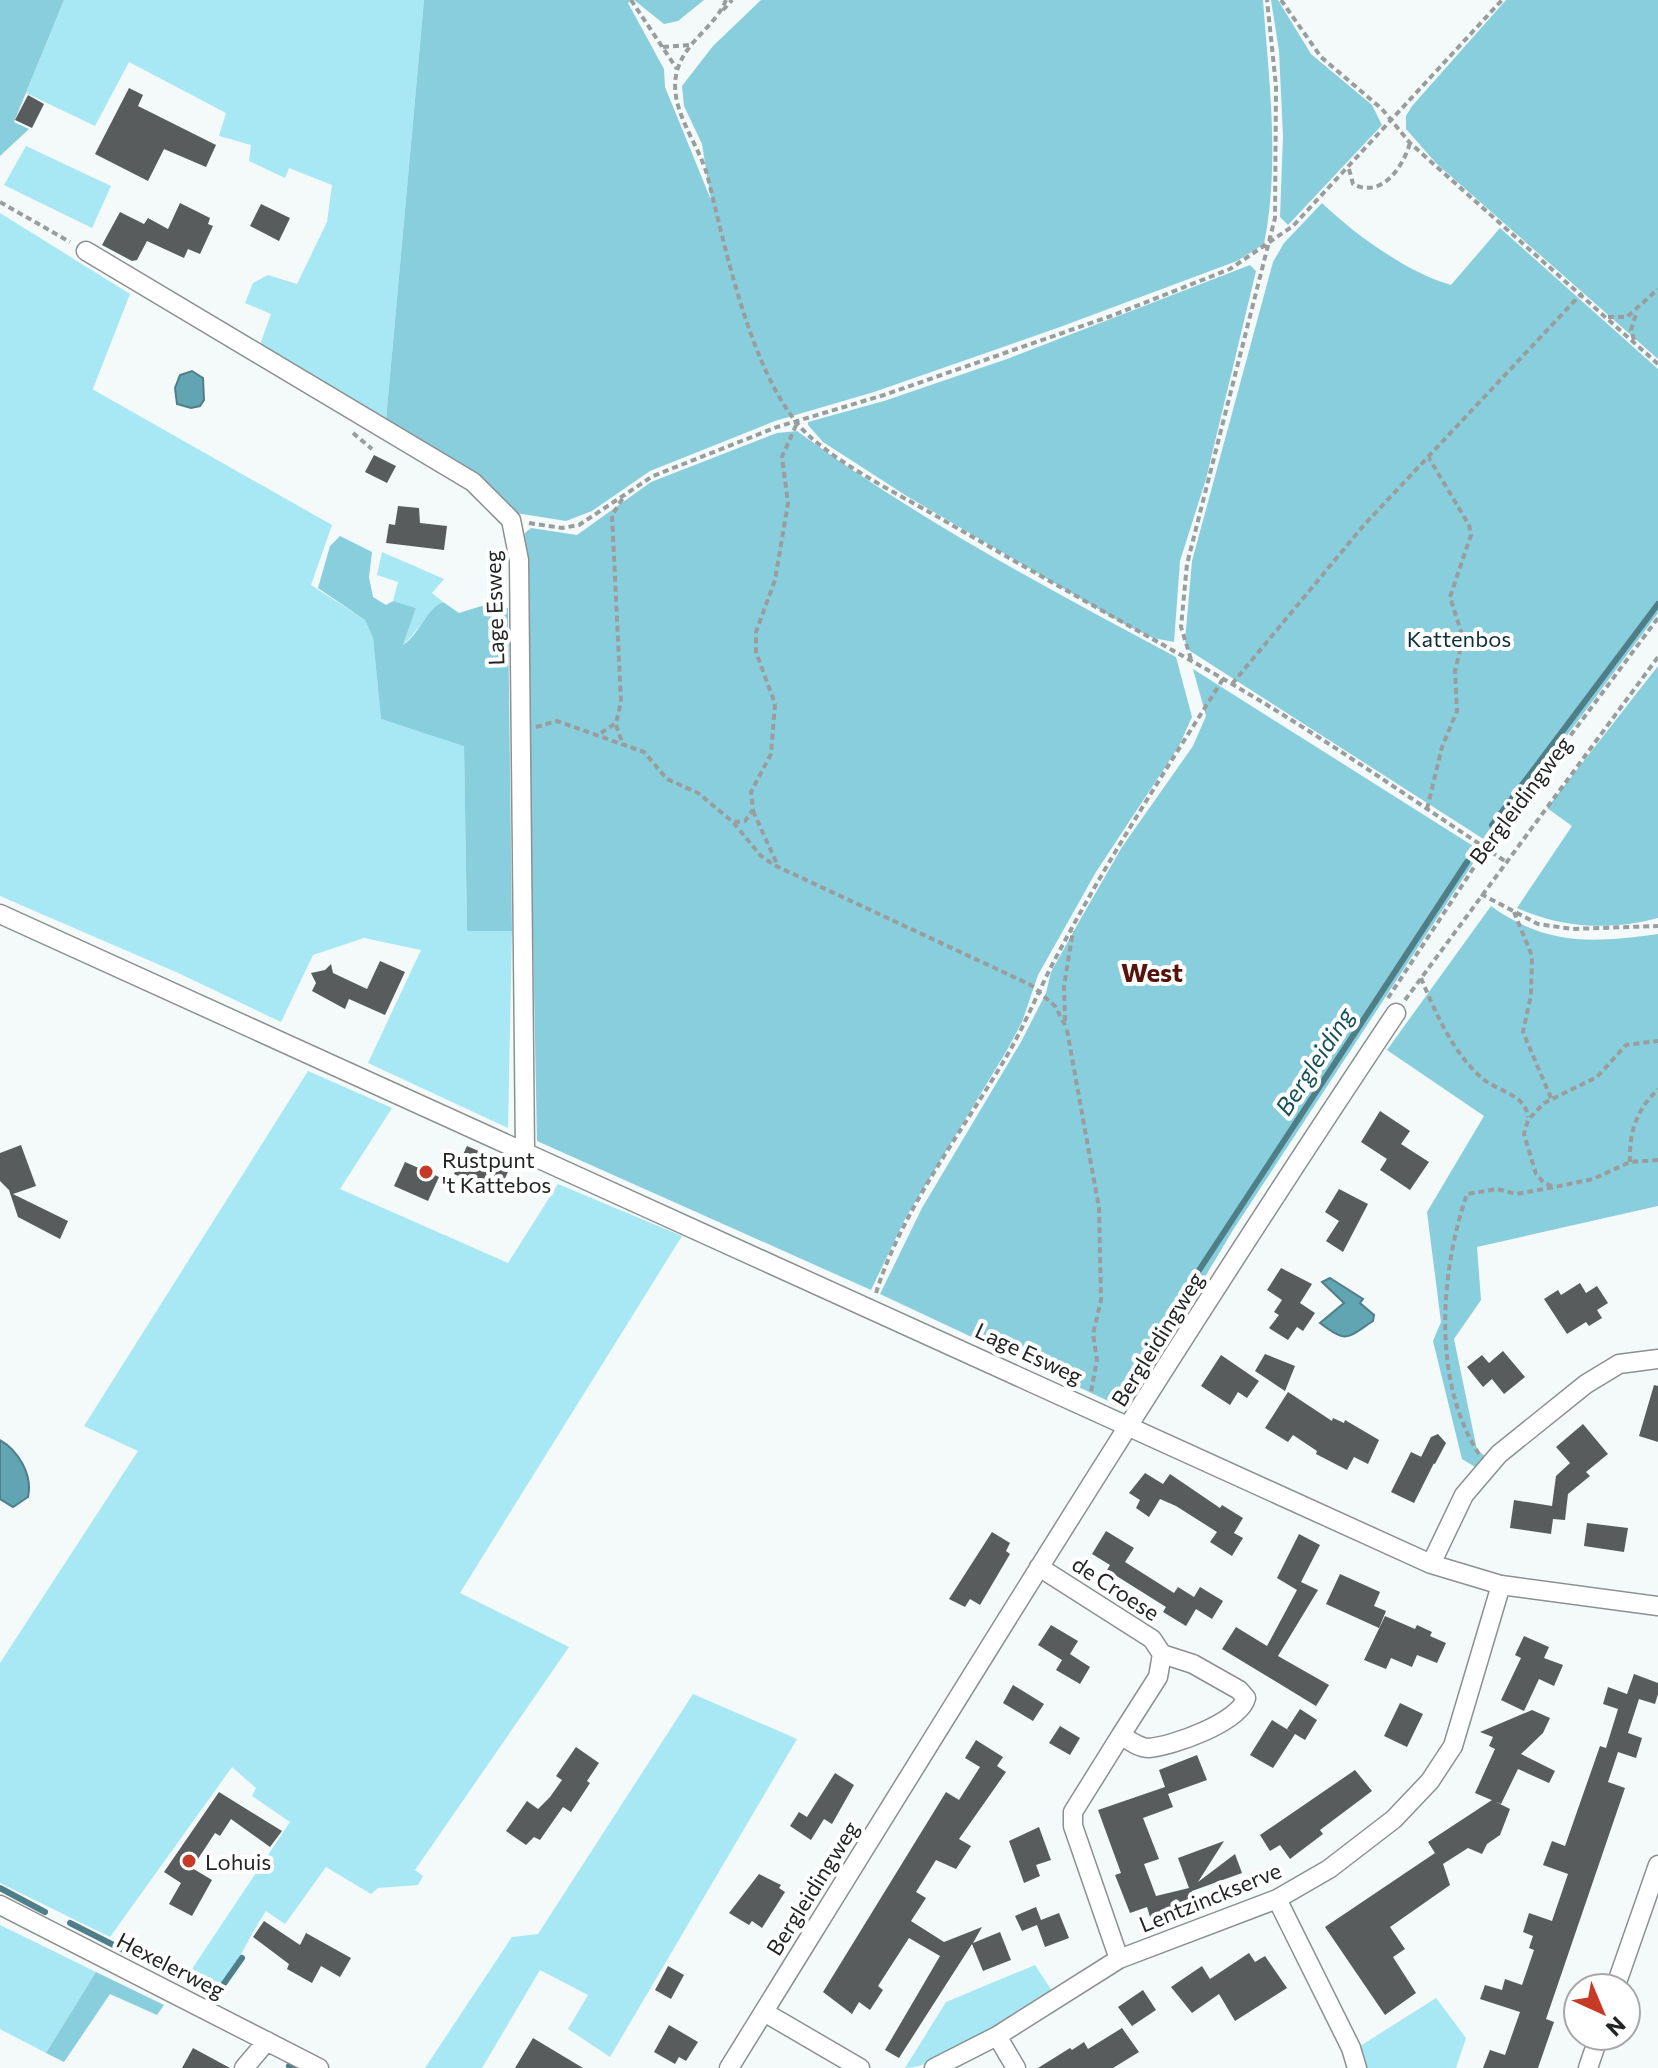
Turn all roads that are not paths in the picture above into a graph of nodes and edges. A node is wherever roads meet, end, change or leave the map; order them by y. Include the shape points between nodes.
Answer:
1 (86, 251) road end
2 (0, 914) edge
3 (1396, 1013) road end
4 (525, 1152) junction
5 (1658, 1359) edge
6 (1131, 1426) junction
7 (1431, 1564) junction
8 (1039, 1567) junction
9 (1501, 1585) junction
10 (1658, 1606) edge
11 (1162, 1654) junction
12 (1121, 1735) junction
13 (1658, 1865) edge
14 (1277, 1899) junction
15 (0, 1905) edge
16 (1119, 1959) junction
17 (1621, 1972) edge
18 (764, 2012) junction
19 (997, 2036) junction
20 (267, 2041) junction
21 (244, 2068) edge
22 (319, 2068) edge
23 (729, 2068) edge
24 (860, 2068) edge
25 (934, 2068) edge
26 (1016, 2068) edge
27 (1357, 2068) edge

1 - 4 street, Lage Esweg via 473,482 511,520 519,560
2 - 4 street, Lage Esweg
3 - 6 street, Bergleidingweg
4 - 6 street, Lage Esweg
5 - 7 street via 1619,1364 1586,1384 1489,1465 1464,1495
6 - 7 street, Lage Esweg
6 - 8 street, Bergleidingweg
7 - 9 street, Lage Esweg
8 - 11 street, de Croese via 1152,1639
8 - 18 street, Bergleidingweg
9 - 10 street, Lage Esweg
9 - 14 street, Lentzinckserve via 1444,1763 1394,1819 1329,1869
11 - 12 street, de Croese via 1158,1677
11 - 12 street, de Croese via 1193,1664 1239,1690 1246,1698 1244,1707 1226,1722 1156,1746 1141,1747
12 - 16 street, de Croese via 1079,1798 1073,1826
13 - 17 street
14 - 16 street, Lentzinckserve
14 - 27 street
15 - 20 street, Hexelerweg
16 - 19 street, Lentzinckserve
18 - 23 street, Bergleidingweg
18 - 24 street
19 - 25 street, Lentzinckserve
19 - 26 street
20 - 21 street
20 - 22 street, Hexelerweg

